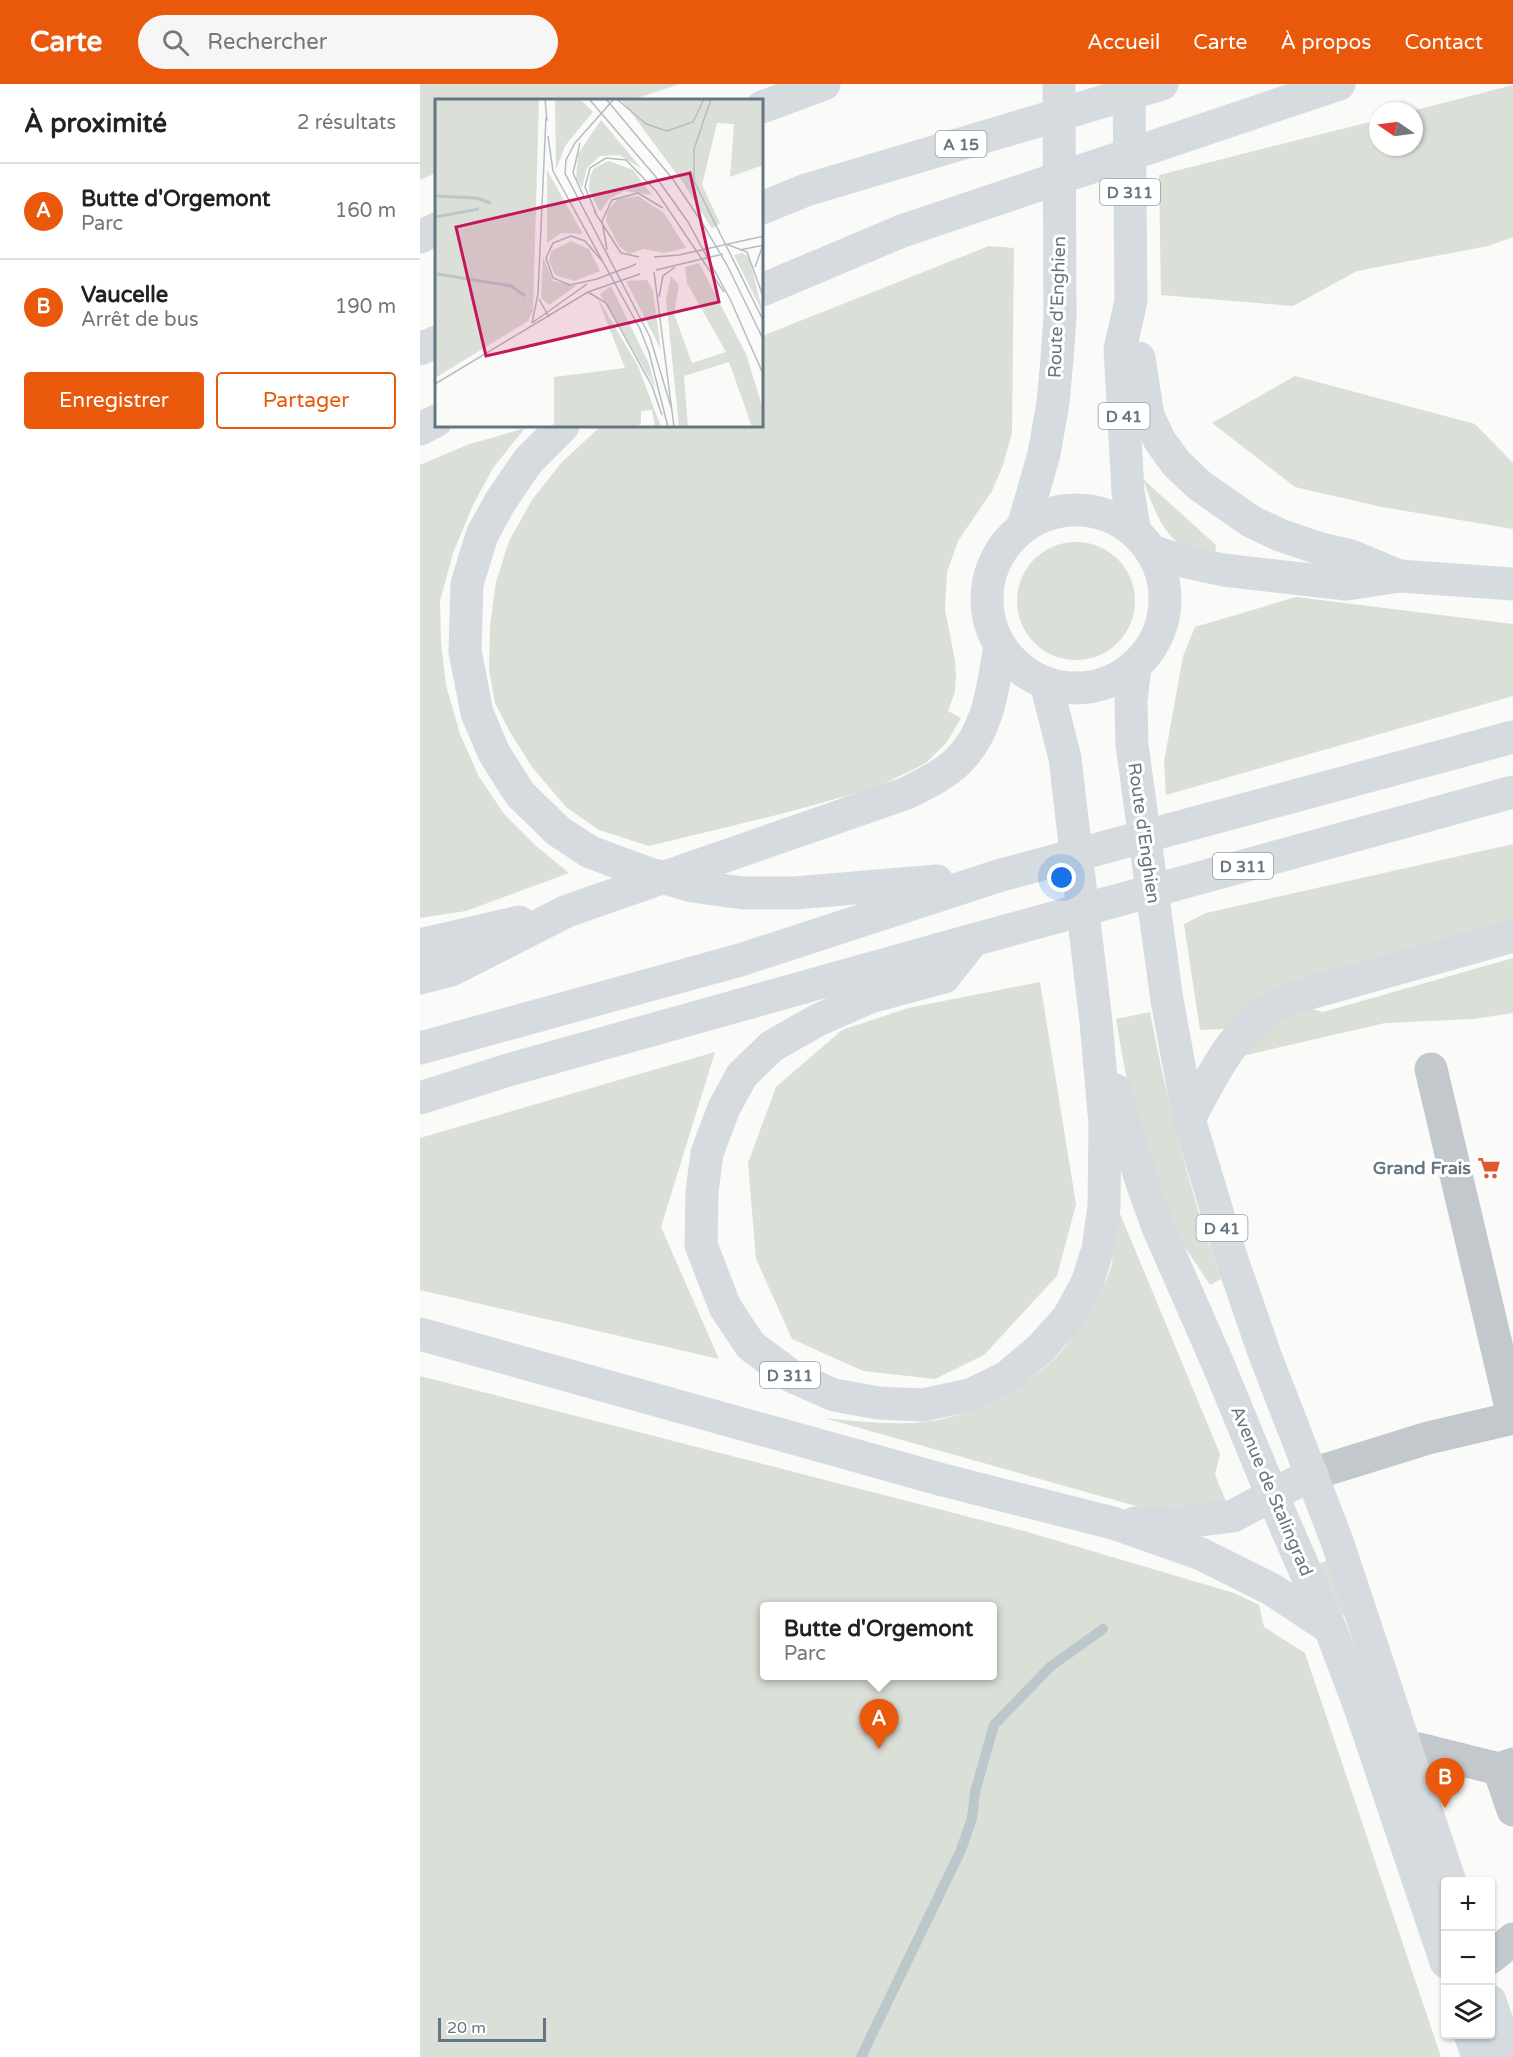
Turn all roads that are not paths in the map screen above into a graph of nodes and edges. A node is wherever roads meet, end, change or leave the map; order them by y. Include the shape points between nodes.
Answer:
1 (824, 84) edge
2 (1059, 84) edge
3 (1130, 84) edge
4 (1162, 84) edge
5 (1339, 84) edge
6 (764, 106) edge
7 (764, 207) edge
8 (435, 230) edge
9 (420, 237) edge
10 (765, 290) edge
11 (1131, 301) junction
12 (435, 342) edge
13 (420, 349) edge
14 (435, 422) edge
15 (561, 428) edge
16 (420, 429) edge
17 (1023, 527) junction
18 (1143, 541) junction
19 (1399, 576) junction
20 (1513, 584) edge
21 (1000, 646) junction
22 (1135, 666) junction
23 (1047, 684) junction
24 (1513, 737) edge
25 (1513, 792) edge
26 (998, 876) junction
27 (567, 910) junction
28 (1513, 936) edge
29 (973, 940) junction
30 (420, 945) edge
31 (420, 978) edge
32 (1096, 1022) junction
33 (420, 1048) edge
34 (1431, 1069) dead end
35 (508, 1070) junction
36 (420, 1086) edge
37 (420, 1098) edge
38 (1189, 1119) junction
39 (420, 1334) edge
40 (1513, 1417) edge
41 (1312, 1473) junction
42 (1272, 1495) junction
43 (1113, 1523) junction
44 (1330, 1628) junction
45 (1405, 1749) junction
46 (1506, 1766) edge
47 (1513, 1810) edge
48 (1449, 1877) edge
49 (1513, 1939) edge
50 (1441, 1946) edge
51 (1495, 1955) edge
52 (1495, 2013) edge
53 (1472, 2039) edge
54 (1478, 2057) edge
55 (1509, 2057) edge

1 - 6 main road
2 - 17 main road, Route d'Enghien via 1060,318 1052,413
3 - 11 main road, D 311
4 - 7 main road, A 15 via 806,190
5 - 10 main road via 902,231
8 - 9 main road
11 - 18 main road, D 41 via 1120,349 1128,492
11 - 19 main road, D 311 via 1148,416 1176,463 1199,485 1252,522
12 - 13 main road
14 - 16 main road
15 - 26 main road via 528,461 500,502 482,535 467,584 465,651 477,713 494,753 520,794 558,831 590,852 692,886 743,893 795,893
17 - 18 main road via 1060,511 1080,510 1119,520
17 - 21 main road via 1002,548 989,582 989,619
18 - 19 main road, D 311 via 1182,561 1272,577 1347,584
18 - 22 main road via 1160,570 1164,611 1159,632
19 - 20 main road, D 311
21 - 23 main road via 1020,669
21 - 27 main road via 991,704 979,733 958,761 932,780 907,793
22 - 23 main road via 1093,687
22 - 38 main road, Route d'Enghien / D 41 via 1132,745 1167,1000
23 - 32 main road via 1065,758
24 - 26 main road
25 - 29 main road, D 311
26 - 33 main road via 740,960
27 - 30 main road
27 - 31 main road via 452,970
28 - 38 main road via 1280,1003 1252,1022 1234,1041
29 - 32 main road, D 311 via 944,977 870,997 771,1046 742,1075 724,1108 707,1153 701,1245 725,1307 751,1346 793,1377 834,1395 878,1402 923,1405 970,1395 1007,1377 1068,1318 1087,1283 1098,1249 1104,1206 1105,1124
29 - 35 main road
32 - 42 main road, Avenue de Stalingrad via 1157,1225
34 - 40 lane
35 - 36 main road
35 - 37 main road
38 - 41 main road, D 41 via 1265,1355
39 - 43 main road via 943,1480
40 - 41 lane
41 - 42 main road
41 - 45 main road, D 41
42 - 43 main road via 1233,1516 1177,1523
42 - 44 main road, Avenue de Stalingrad
43 - 44 main road via 1201,1554 1271,1589
44 - 50 main road, Avenue de Stalingrad
45 - 46 lane
45 - 48 main road, D 41
46 - 47 lane
49 - 51 lane
52 - 55 main road
53 - 54 main road

